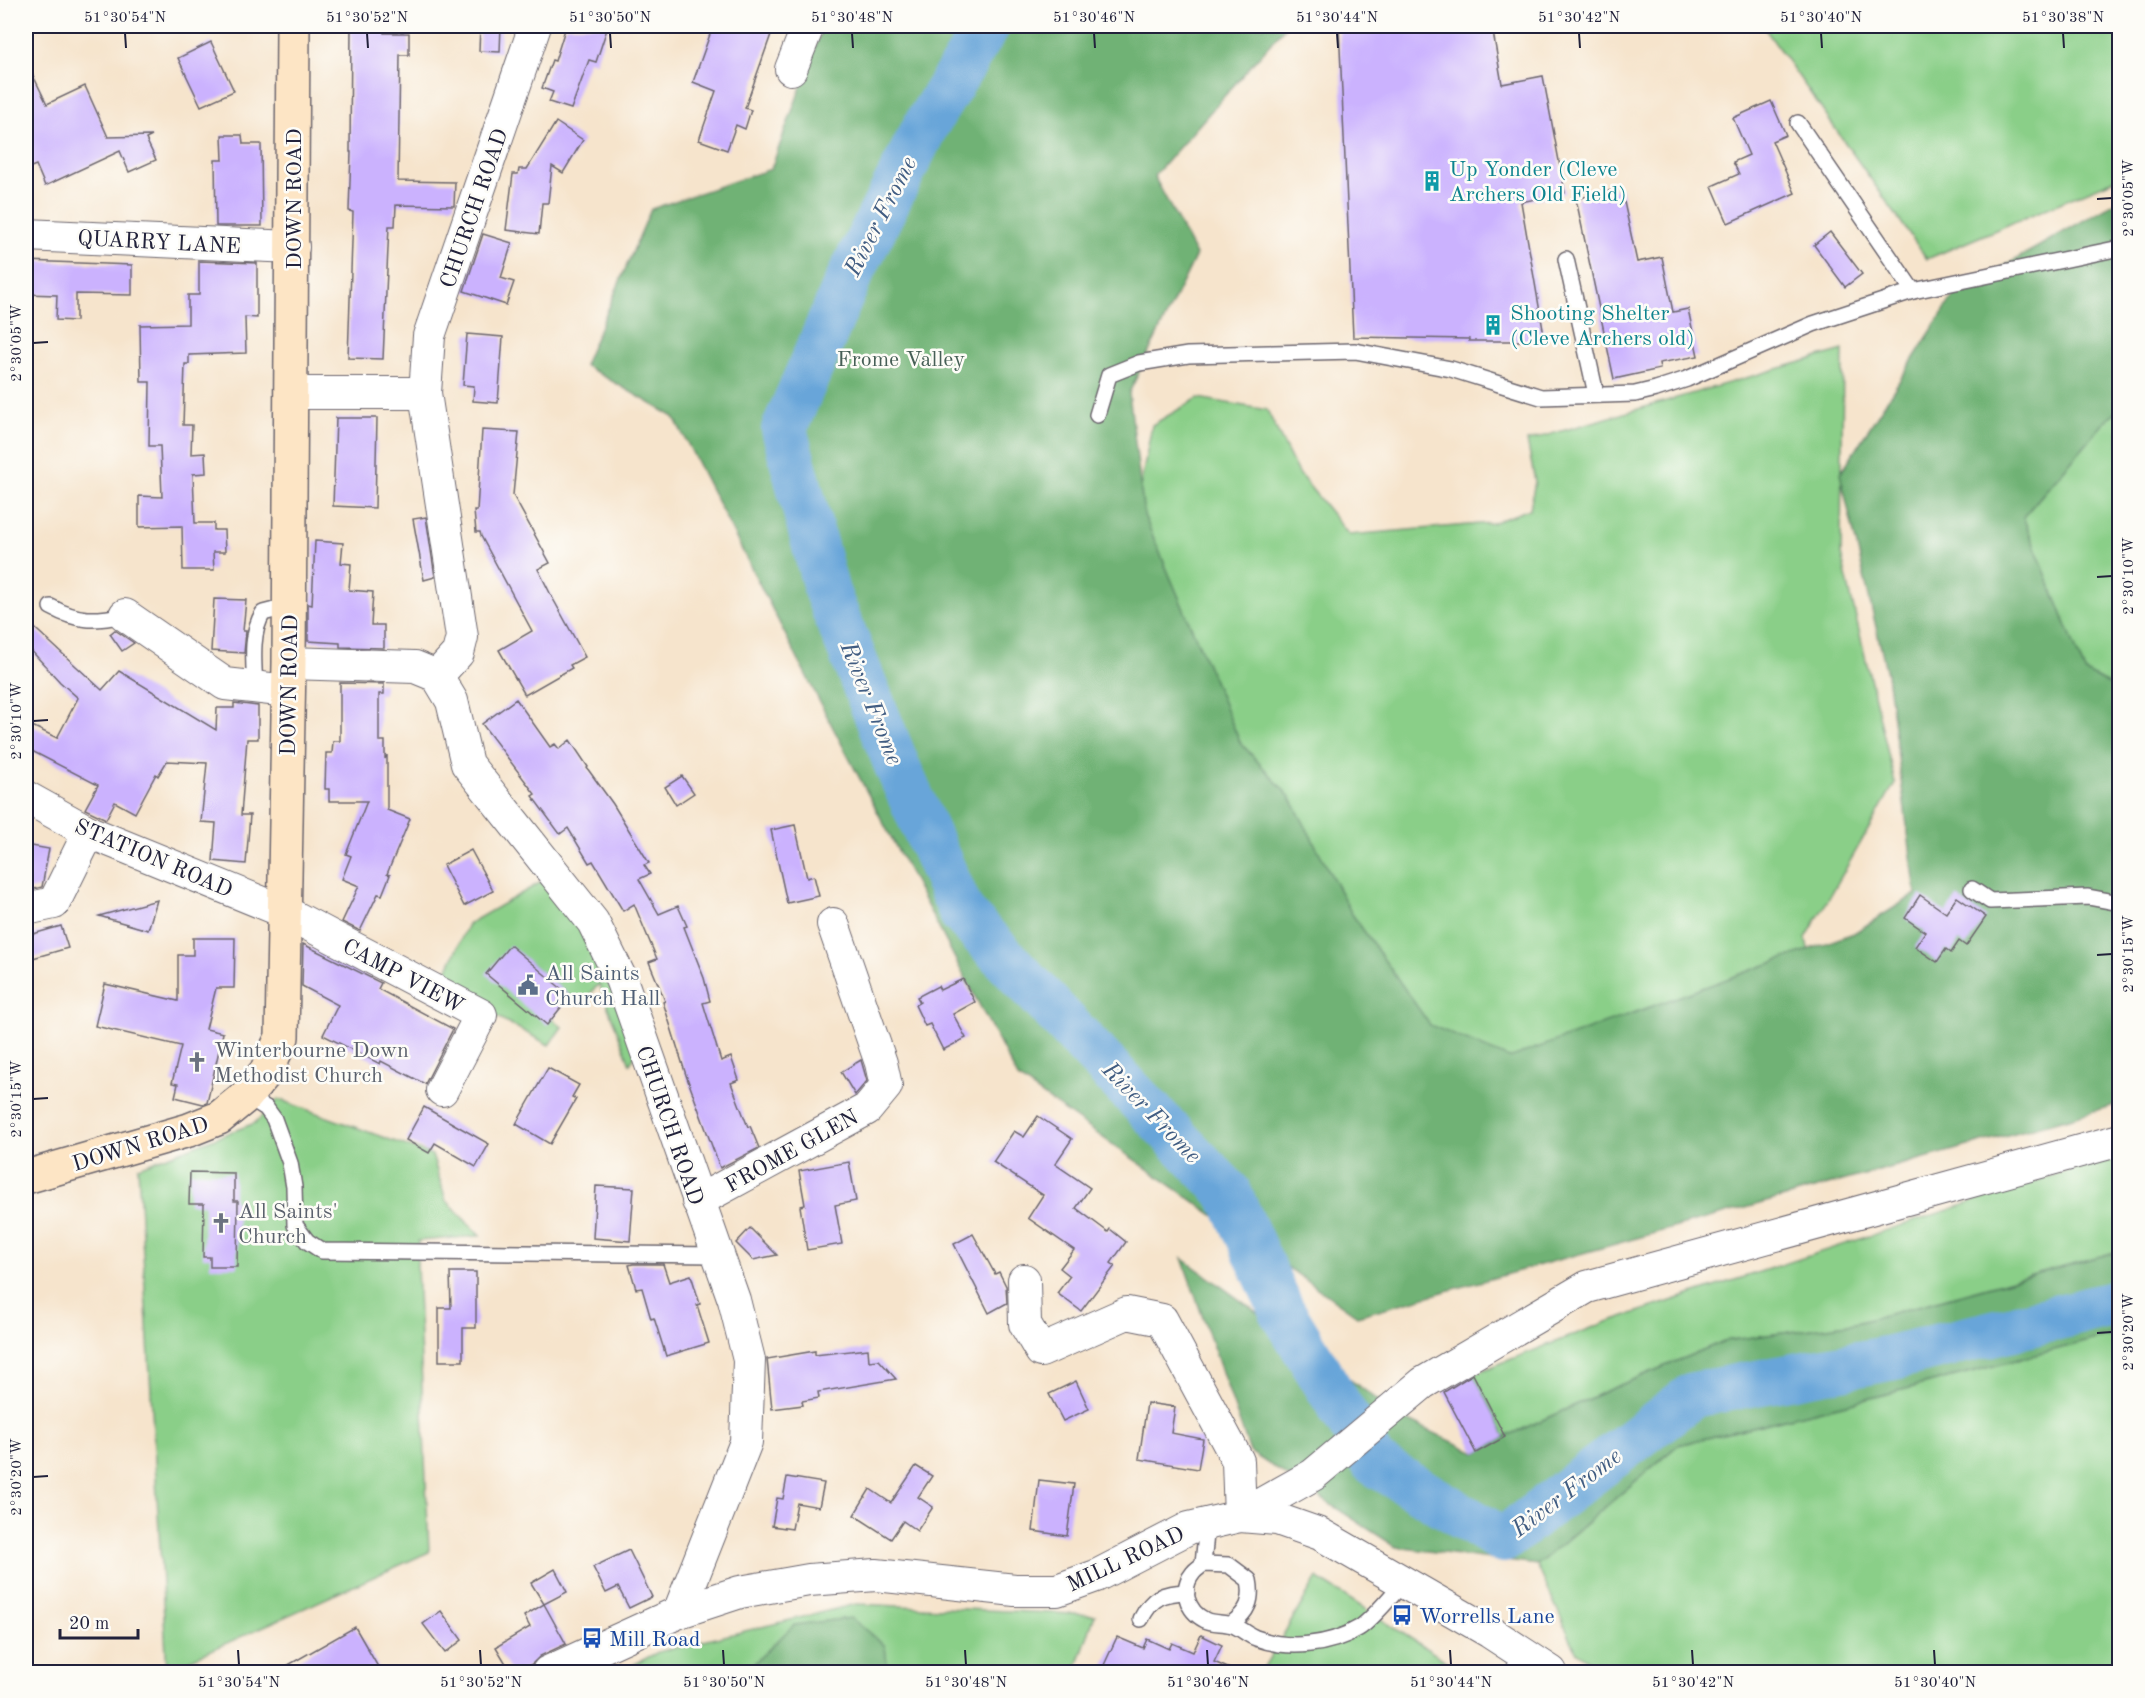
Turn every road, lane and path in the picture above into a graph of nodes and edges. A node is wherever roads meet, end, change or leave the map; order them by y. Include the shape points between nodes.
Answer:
1 (293, 26) edge
2 (535, 26) edge
3 (807, 26) edge
4 (791, 69) dead end
5 (1798, 123) dead end
6 (26, 235) edge
7 (293, 247) junction
8 (2120, 248) edge
9 (1566, 259) dead end
10 (1913, 291) junction
11 (292, 393) junction
12 (425, 393) junction
13 (1596, 394) junction
14 (1097, 415) dead end
15 (290, 606) junction
16 (51, 607) dead end
17 (125, 615) joint
18 (437, 676) junction
19 (289, 677) junction
20 (255, 687) junction
21 (26, 797) edge
22 (89, 832) junction
23 (1972, 889) dead end
24 (2120, 903) edge
25 (26, 909) edge
26 (285, 912) junction
27 (833, 924) dead end
28 (442, 1090) dead end
29 (246, 1096) junction
30 (2120, 1140) edge
31 (26, 1177) edge
32 (698, 1201) junction
33 (717, 1255) junction
34 (1024, 1280) dead end
35 (1240, 1516) junction
36 (1207, 1524) junction
37 (1203, 1564) junction
38 (1404, 1582) junction
39 (1186, 1592) junction
40 (679, 1612) junction
41 (1141, 1619) dead end
42 (1231, 1624) junction
43 (548, 1672) edge
44 (1551, 1672) edge

1 - 7 street, DOWN ROAD
2 - 12 street, CHURCH ROAD via 429,336
3 - 4 street
5 - 10 lane
6 - 7 street, QUARRY LANE
7 - 11 street, DOWN ROAD
8 - 10 lane
9 - 13 lane
10 - 13 lane via 1813,324 1656,390 1617,396
11 - 12 street
11 - 15 street, DOWN ROAD
12 - 18 street, CHURCH ROAD via 462,637 458,653
13 - 14 lane via 1541,397 1451,369 1355,351 1188,355 1139,363 1109,375
15 - 19 street, DOWN ROAD
15 - 20 lane via 263,613 256,623
16 - 17 lane via 84,619
17 - 20 street via 225,684
18 - 19 street via 415,666
18 - 32 street, CHURCH ROAD via 452,701 467,764 593,922 621,979 650,1076
19 - 20 street
19 - 26 street, DOWN ROAD
21 - 22 street, STATION ROAD
22 - 25 street via 54,903
22 - 26 street, STATION ROAD
23 - 24 lane via 1990,901 2088,897
26 - 28 street, CAMP VIEW via 481,1015
26 - 29 street, DOWN ROAD via 282,1037 266,1072
27 - 32 street, FROME GLEN via 886,1086 867,1109
29 - 31 street, DOWN ROAD via 219,1118 189,1130
29 - 33 lane via 266,1108 274,1119 290,1163 295,1225 307,1241 322,1251
30 - 35 street, MILL ROAD via 1587,1287 1423,1383 1313,1475
32 - 33 street, CHURCH ROAD
33 - 40 street, CHURCH ROAD via 734,1299 749,1360 746,1442
34 - 35 street via 1025,1324 1041,1351 1127,1312 1162,1320 1239,1461
35 - 36 street, MILL ROAD
35 - 38 street via 1277,1519 1320,1534
36 - 37 lane
36 - 40 street, MILL ROAD via 1189,1528 1096,1576 1057,1590 1015,1590 876,1575 809,1580 740,1592
37 - 39 lane via 1193,1573
37 - 42 lane via 1229,1565 1248,1580 1249,1606
38 - 42 lane via 1360,1628 1325,1642 1284,1646 1255,1638
38 - 44 street
39 - 41 lane via 1156,1598
39 - 42 lane via 1186,1600 1204,1619
40 - 43 street, MILL ROAD

